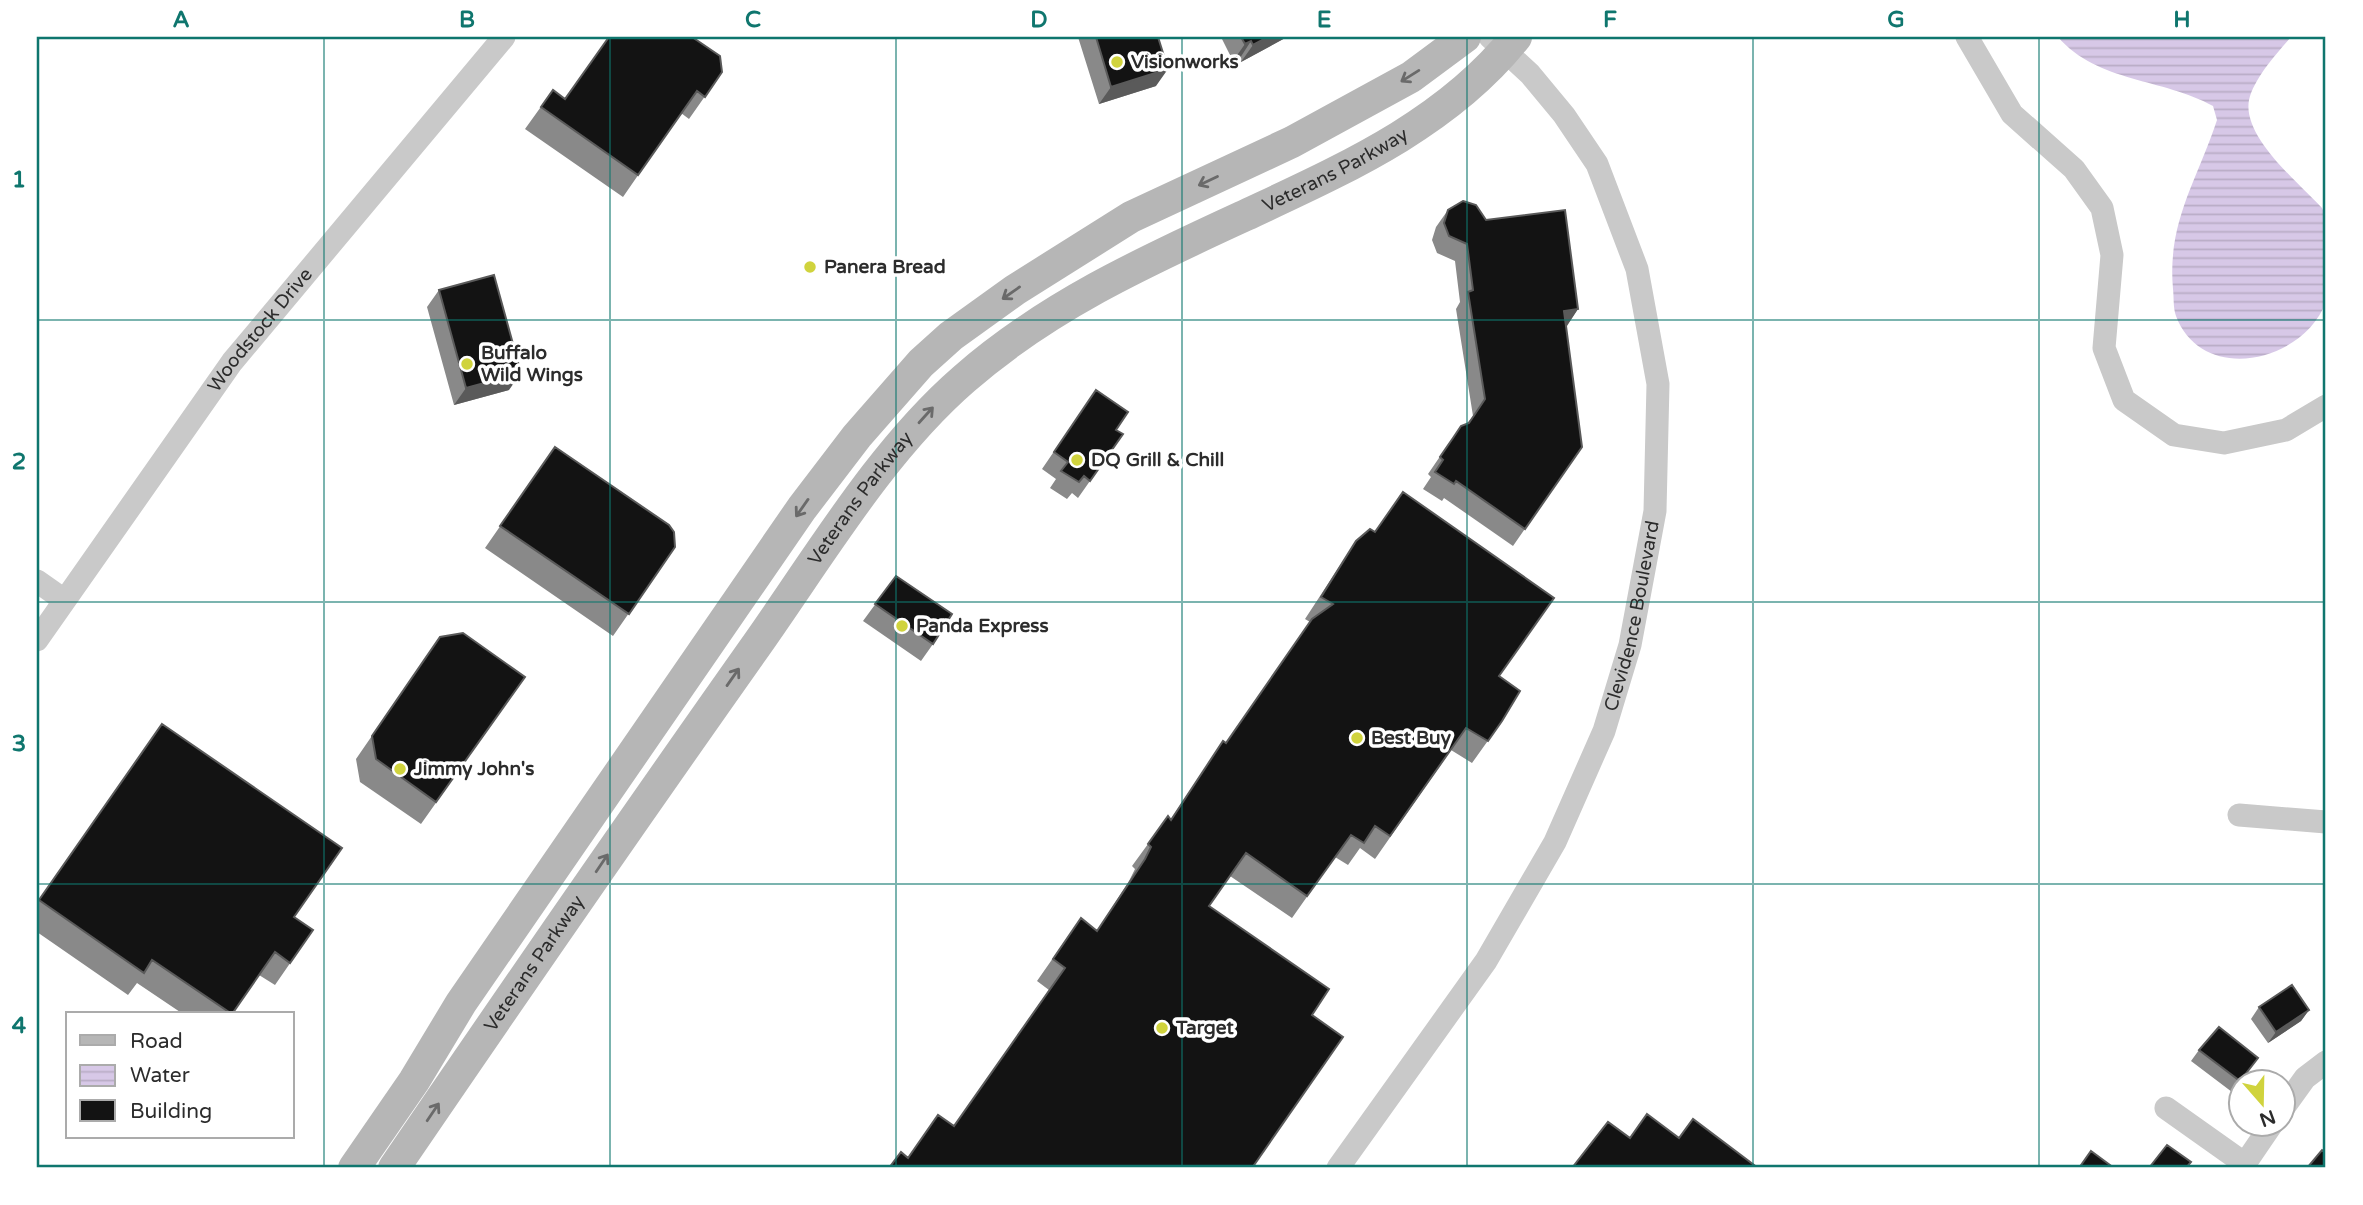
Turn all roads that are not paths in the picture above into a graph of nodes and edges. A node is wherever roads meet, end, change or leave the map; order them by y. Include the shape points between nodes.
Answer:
1 (504, 37) edge
2 (1465, 37) edge
3 (1967, 37) edge
4 (1504, 41) edge
5 (2326, 405) edge
6 (830, 469) junction
7 (863, 494) junction
8 (37, 581) edge
9 (64, 600) junction
10 (37, 640) edge
11 (2239, 815) dead end
12 (2326, 822) edge
13 (2326, 1062) edge
14 (2296, 1091) edge
15 (2166, 1108) dead end
16 (2263, 1138) edge
17 (2244, 1166) edge
18 (354, 1168) edge
19 (394, 1168) edge
20 (1338, 1168) edge

1 - 9 street, Woodstock Drive via 232,362
2 -> 6 main road, Veterans Parkway via 1411,76 1292,142 1130,217 1015,290 922,363
3 - 5 street via 2012,114 2074,169 2102,208 2112,255 2104,348 2124,400 2174,435 2224,443 2287,430
7 -> 4 main road, Veterans Parkway via 933,407 999,350 1060,307 1355,164 1457,100
4 - 20 street, Clevidence Boulevard via 1597,164 1637,269 1658,384 1655,511 1623,670 1604,731 1555,842 1486,961
6 - 7 main road
6 -> 18 main road, Veterans Parkway via 623,765
19 -> 7 main road, Veterans Parkway via 620,837
8 - 9 street
9 - 10 street, Woodstock Drive
11 - 12 street
13 - 14 street
15 - 17 street
16 - 17 street

